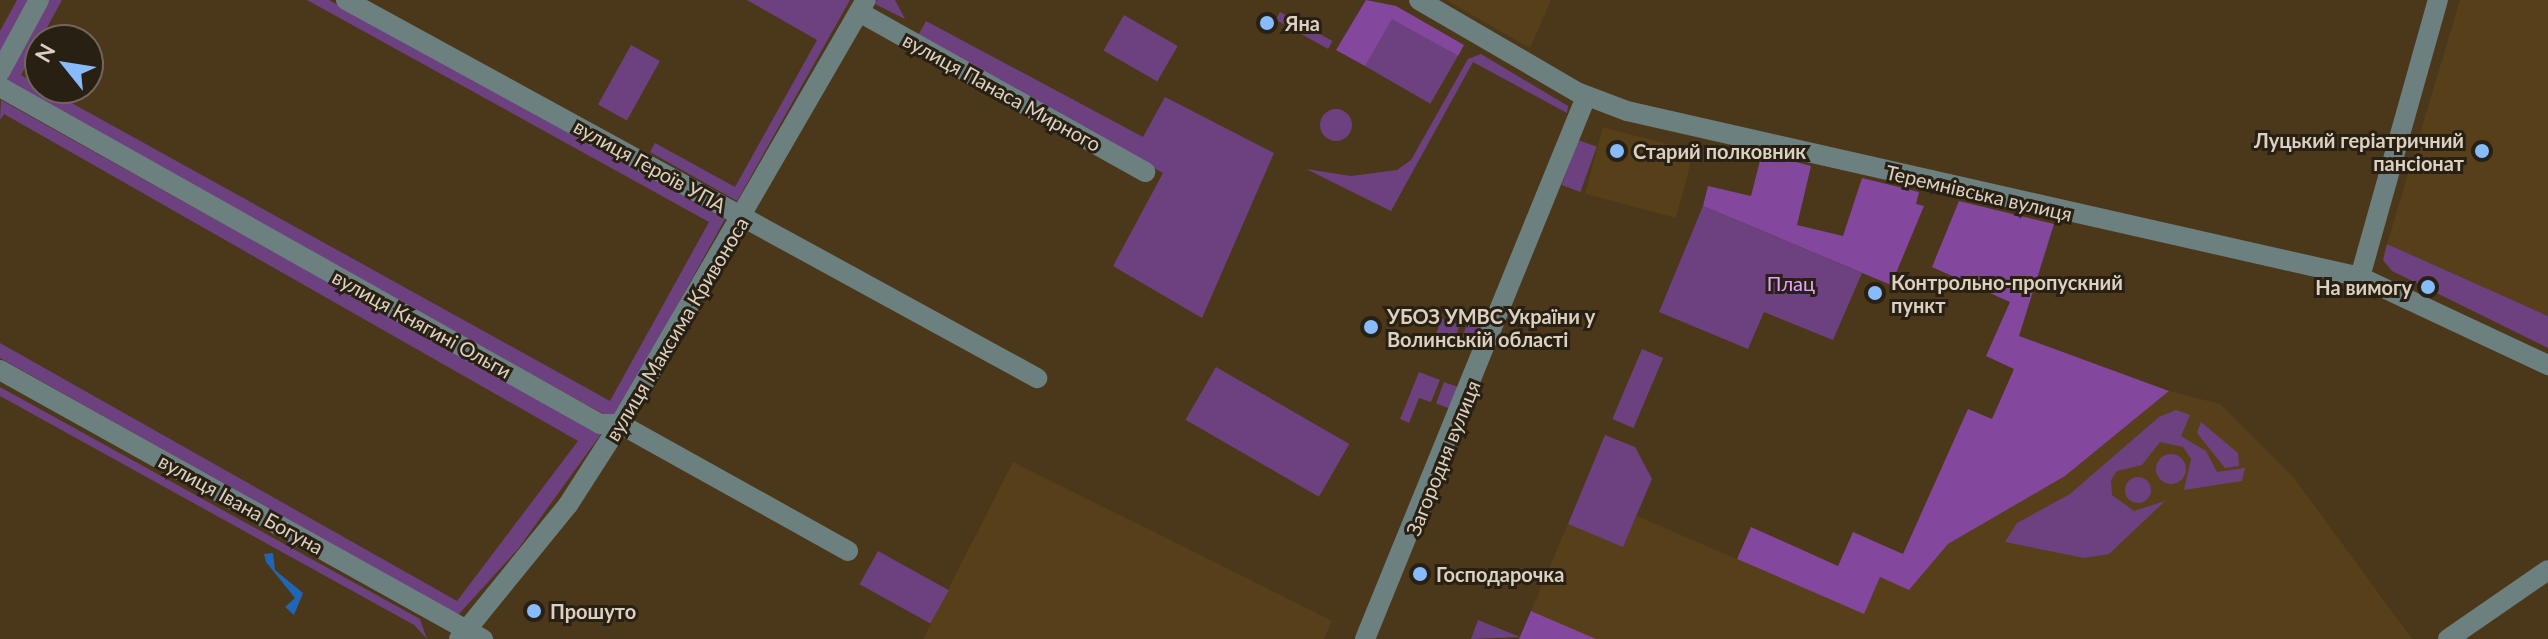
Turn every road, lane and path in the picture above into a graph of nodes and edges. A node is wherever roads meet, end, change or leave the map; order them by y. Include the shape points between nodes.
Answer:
1 (39, 0) edge
2 (346, 0) edge
3 (1419, 0) edge
4 (2438, 0) edge
5 (862, 6) edge
6 (0, 72) edge
7 (0, 87) edge
8 (1586, 97) junction
9 (1145, 172) dead end
10 (745, 218) junction
11 (2360, 277) junction
12 (2548, 365) edge
13 (0, 370) edge
14 (1037, 378) dead end
15 (620, 424) junction
16 (848, 551) dead end
17 (2548, 570) edge
18 (469, 636) edge
19 (1365, 639) edge
20 (2448, 639) edge

1 - 6 street
2 - 10 street, вулиця Героїв УПА
3 - 8 street, Теремнівська вулиця
4 - 11 street
5 - 9 street, вулиця Панаса Мирного
5 - 10 street, вулиця Максима Кривоноса
7 - 15 street, вулиця Княгині Ольги via 600,424
8 - 11 street, Теремнівська вулиця via 1948,187
8 - 19 street, Загородня вулиця
10 - 14 street, вулиця Героїв УПА
10 - 15 street, вулиця Максима Кривоноса
11 - 12 street, Теремнівська вулиця
13 - 18 street, вулиця Івана Богуна
15 - 16 street, вулиця Княгині Ольги
15 - 18 street, вулиця Максима Кривоноса
17 - 20 street

